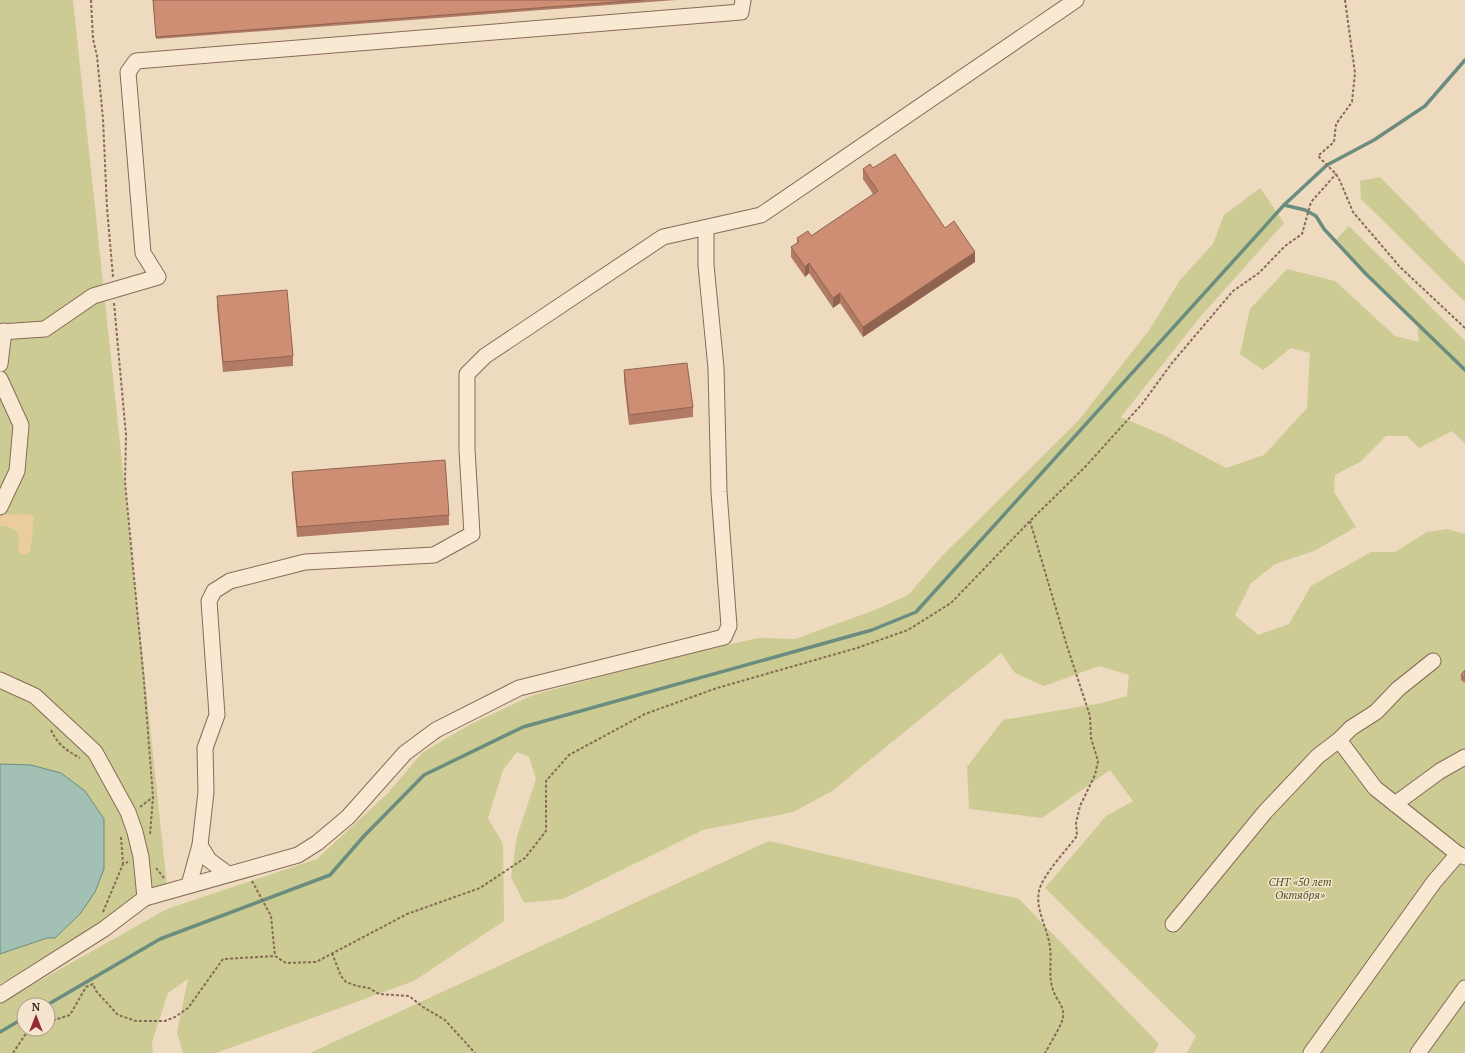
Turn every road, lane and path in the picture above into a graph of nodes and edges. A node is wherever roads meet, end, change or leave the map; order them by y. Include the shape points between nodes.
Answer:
1 (91, 0) edge
2 (743, 0) edge
3 (1076, 0) edge
4 (1345, 0) edge
5 (1336, 174) junction
6 (706, 228) junction
7 (113, 289) junction
8 (1465, 328) edge
9 (2, 332) edge
10 (0, 364) edge
11 (0, 379) edge
12 (0, 507) edge
13 (1030, 520) junction
14 (1433, 661) dead end
15 (0, 680) edge
16 (1339, 740) junction
17 (1465, 756) edge
18 (1395, 804) junction
19 (150, 836) dead end
20 (200, 845) junction
21 (1461, 856) edge
22 (147, 860) junction
23 (228, 874) junction
24 (254, 882) dead end
25 (184, 887) junction
26 (146, 898) junction
27 (100, 916) dead end
28 (1173, 924) dead end
29 (332, 953) junction
30 (275, 956) junction
31 (1465, 988) edge
32 (0, 995) edge
33 (56, 1019) edge
34 (24, 1037) edge
35 (13, 1053) edge
36 (475, 1053) edge
37 (1045, 1053) edge
38 (1311, 1053) edge
39 (1418, 1053) edge

1 - 7 path via 103,119
2 - 7 street via 741,12 136,60 128,72 143,253 158,277
3 - 6 street via 761,215
4 - 5 path via 1355,73 1352,102 1336,124 1334,142 1318,156
5 - 8 path via 1353,212 1400,267
5 - 13 path via 1311,202 1302,234 1285,246 1259,273 1233,291 1172,363 1142,404 1086,466
6 - 20 street via 663,237 485,356 467,374 467,450 472,534 434,555 305,562 230,581 214,591 209,601 217,715 205,748 206,792
6 - 23 street via 706,265 716,368 719,492 729,626 724,637 519,688 436,730 405,753 348,817 317,843 298,855
7 - 9 street via 93,296 45,329
7 - 19 path via 126,435 125,482 153,798
9 - 10 street
11 - 12 street via 21,425 17,471
13 - 29 path via 951,603 908,630 857,648 717,688 645,714 569,755 546,781 546,831 525,858 480,888 407,914
13 - 37 path via 1066,646 1090,716 1091,738 1098,761 1095,775 1080,806 1076,823 1077,836 1050,869 1039,890 1039,906 1050,946 1050,980 1063,1008 1063,1018
14 - 16 street via 1398,689 1376,712 1351,728
15 - 22 street via 35,696 95,752 128,812
16 - 18 street via 1375,788
16 - 28 street via 1318,756 1265,812
17 - 18 street
18 - 21 street
20 - 23 street via 209,860
20 - 25 street
21 - 38 street via 1434,882
22 - 25 path via 164,878
22 - 26 street
22 - 27 path via 124,864
23 - 25 street
24 - 30 path via 271,916
25 - 26 street
26 - 32 street via 104,929
29 - 30 path via 316,962 286,963
29 - 36 path via 346,982 369,988 379,994 409,996 445,1020
30 - 33 path via 223,959 188,1008 165,1021 136,1021 118,1015 96,991 93,984 86,987 70,1015
31 - 39 street
34 - 35 path

